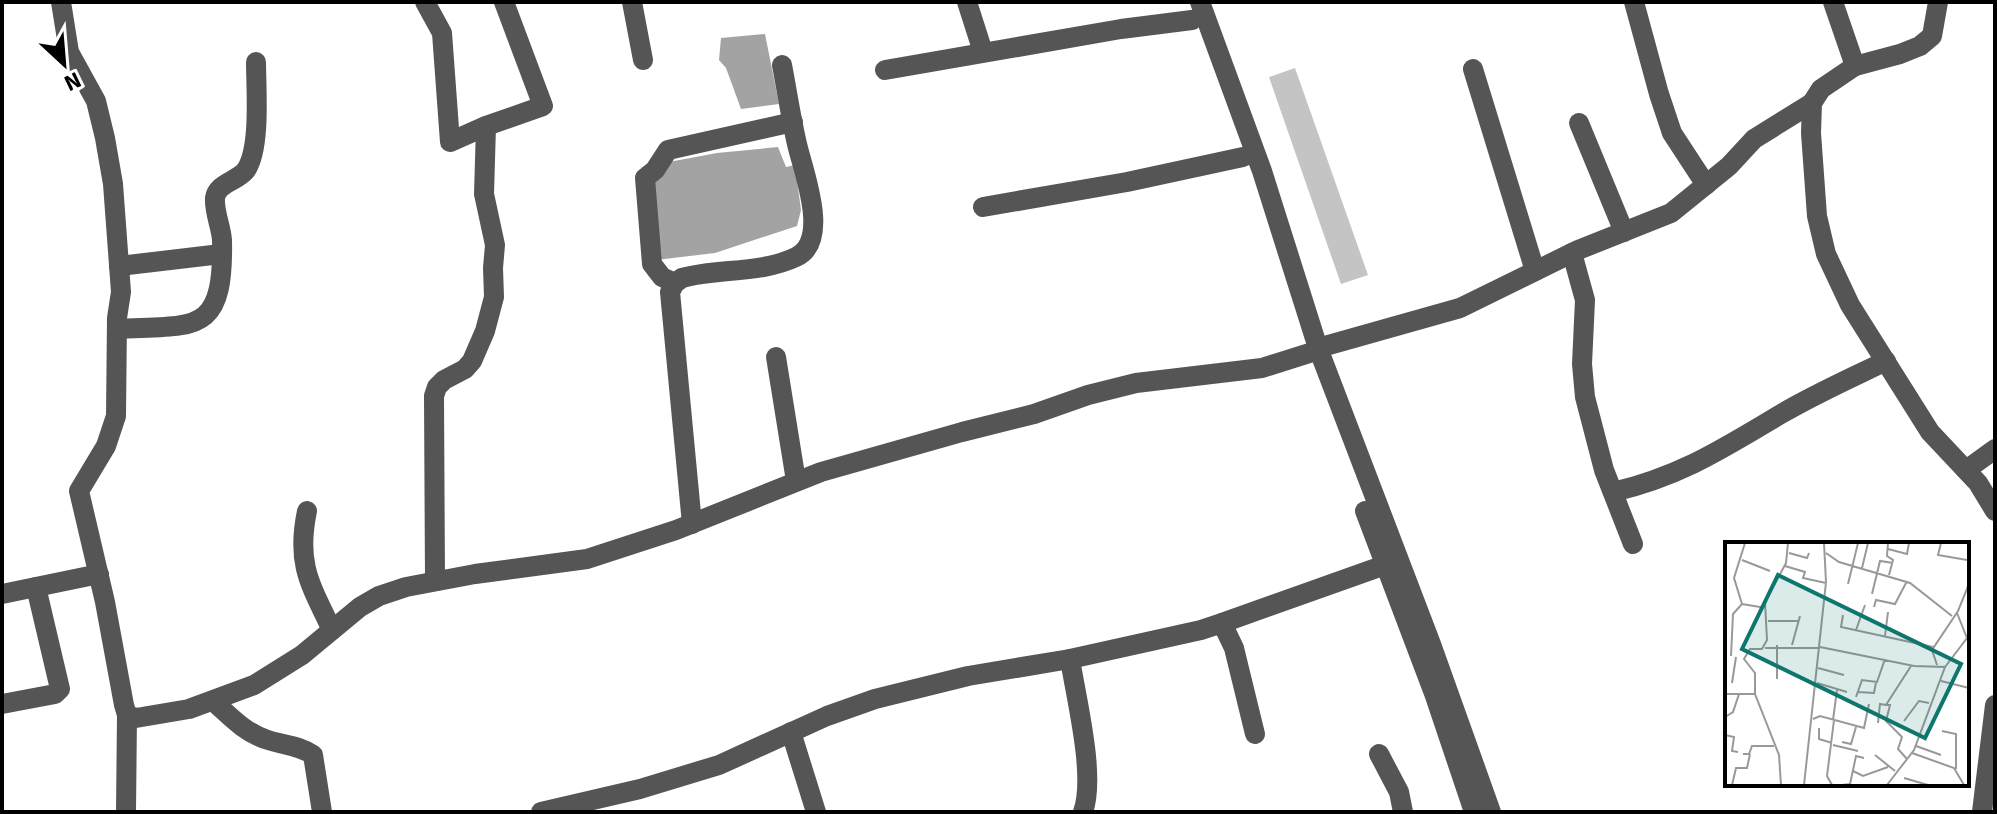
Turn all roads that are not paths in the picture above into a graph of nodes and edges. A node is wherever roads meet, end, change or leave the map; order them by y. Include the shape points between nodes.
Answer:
1 (61, 2) edge
2 (425, 2) edge
3 (504, 2) edge
4 (632, 2) edge
5 (967, 2) edge
6 (1634, 2) edge
7 (1833, 2) edge
8 (1938, 2) edge
9 (1193, 8) edge
10 (983, 52) junction
11 (643, 60) dead end
12 (256, 62) dead end
13 (782, 65) dead end
14 (1855, 66) junction
15 (1473, 69) dead end
16 (885, 70) dead end
17 (1812, 103) junction
18 (793, 122) junction
19 (1579, 123) dead end
20 (486, 126) junction
21 (1243, 157) junction
22 (1706, 185) junction
23 (983, 207) dead end
24 (1624, 232) junction
25 (1572, 253) junction
26 (221, 254) junction
27 (119, 266) junction
28 (1535, 271) junction
29 (675, 283) junction
30 (117, 329) junction
31 (1316, 350) junction
32 (776, 357) dead end
33 (1886, 361) junction
34 (1995, 449) edge
35 (1966, 470) junction
36 (796, 481) junction
37 (1613, 492) junction
38 (307, 511) dead end
39 (1995, 511) edge
40 (692, 524) junction
41 (1633, 544) dead end
42 (1385, 565) junction
43 (99, 574) junction
44 (435, 580) junction
45 (36, 587) junction
46 (2, 594) edge
47 (1222, 623) junction
48 (332, 630) junction
49 (1070, 659) junction
50 (213, 701) junction
51 (2, 704) edge
52 (1995, 705) edge
53 (127, 715) junction
54 (791, 732) junction
55 (1255, 734) dead end
56 (1379, 754) dead end
57 (126, 812) edge
58 (322, 812) edge
59 (541, 812) edge
60 (816, 812) edge
61 (1083, 812) edge
62 (1403, 812) edge
63 (1474, 812) edge
64 (1491, 812) edge
65 (1982, 812) edge

1 - 27 street via 69,52 96,101 105,138
2 - 20 street via 442,33 450,142
3 - 20 street via 543,106
4 - 11 street
5 - 10 street
6 - 22 street via 1672,133
7 - 14 street
8 - 14 street via 1932,36 1920,46
9 - 10 street
9 - 21 street
9 - 31 street via 1262,171
10 - 16 street
12 - 26 street via 257,119 249,162 215,198
13 - 18 street
14 - 17 street via 1821,89
15 - 28 street
17 - 22 street via 1754,139
17 - 33 street via 1814,185 1826,254 1850,305
18 - 29 street via 812,202 807,251 763,267 696,274
18 - 29 street via 668,150 645,178 652,264
19 - 24 street
20 - 44 street via 484,194 495,245 494,297 472,361 444,380 434,396
21 - 23 street
21 - 31 street
22 - 24 street via 1671,213
24 - 25 street
25 - 28 street
25 - 37 street via 1585,300 1582,384
26 - 27 street
26 - 30 street via 215,304 197,322
27 - 30 street
28 - 31 street via 1460,308
29 - 40 street via 669,302
30 - 43 street via 116,416 106,446 79,491
31 - 36 street via 1247,370 1088,395
31 - 42 street
31 - 64 street
32 - 36 street
33 - 35 street via 1930,432
33 - 37 street via 1696,463
34 - 35 street
35 - 39 street
36 - 40 street
37 - 41 street
38 - 48 street via 302,534 305,574
40 - 44 street via 587,559
42 - 47 street
42 - 63 street
43 - 45 street
43 - 53 street
44 - 48 street via 379,596
45 - 46 street
45 - 51 street via 60,689
47 - 49 street
47 - 55 street via 1234,648
48 - 50 street via 274,674
49 - 54 street via 875,699
49 - 61 street via 1087,768
50 - 53 street via 136,718
50 - 58 street via 245,729 313,755
52 - 65 street
53 - 57 street
54 - 59 street via 719,765
54 - 60 street
56 - 62 street

